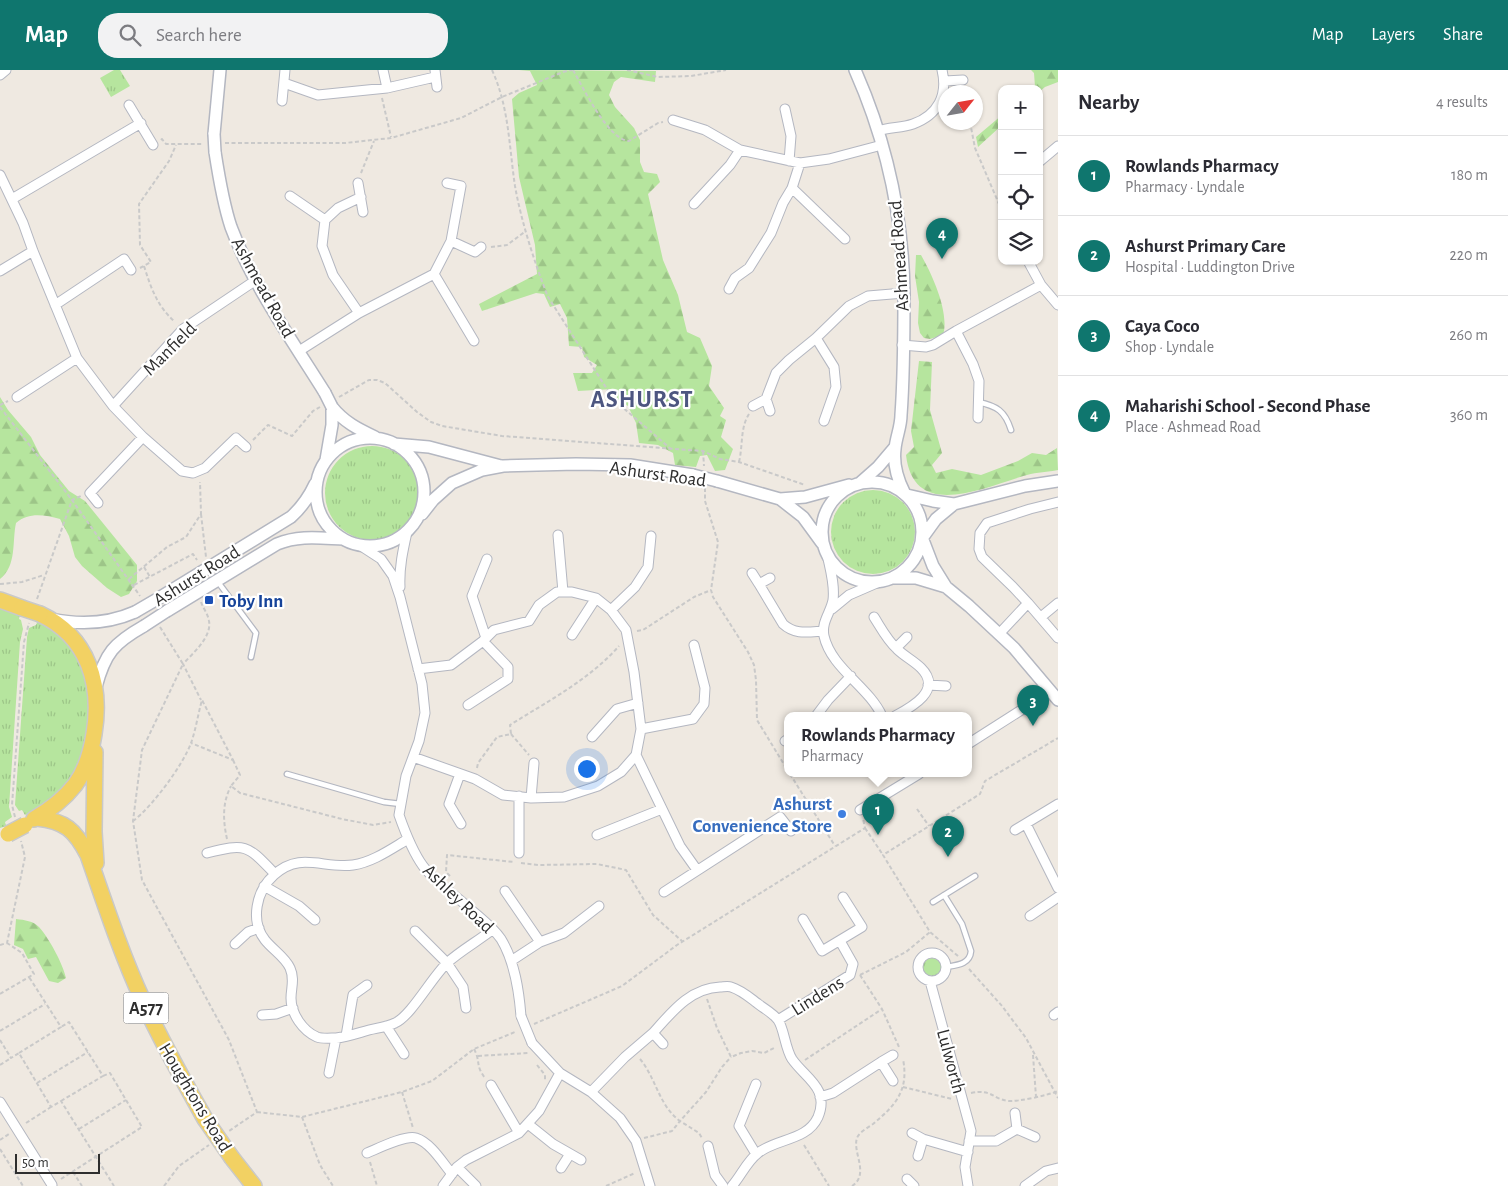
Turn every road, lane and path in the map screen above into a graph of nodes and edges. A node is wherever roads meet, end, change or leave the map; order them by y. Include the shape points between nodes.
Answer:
1 (6, 70) edge
2 (220, 70) edge
3 (285, 70) edge
4 (383, 70) edge
5 (492, 70) edge
6 (573, 70) edge
7 (627, 70) edge
8 (726, 70) edge
9 (855, 70) edge
10 (942, 70) edge
11 (435, 73) edge
12 (0, 75) edge
13 (963, 80) dead end
14 (945, 81) junction
15 (284, 83) junction
16 (437, 87) dead end
17 (384, 88) junction
18 (502, 97) junction
19 (282, 101) dead end
20 (129, 106) dead end
21 (785, 109) dead end
22 (674, 120) joint
23 (141, 123) junction
24 (972, 130) edge
25 (878, 131) junction
26 (391, 138) junction
27 (374, 141) junction
28 (215, 143) junction
29 (153, 145) joint
30 (176, 145) junction
31 (882, 145) junction
32 (1058, 146) edge
33 (740, 150) junction
34 (1043, 159) edge
35 (789, 161) junction
36 (800, 163) junction
37 (0, 175) edge
38 (358, 183) joint
39 (446, 183) dead end
40 (792, 188) junction
41 (290, 196) dead end
42 (361, 197) junction
43 (12, 199) junction
44 (998, 202) edge
45 (694, 204) dead end
46 (363, 212) dead end
47 (324, 220) junction
48 (527, 231) junction
49 (844, 239) dead end
50 (451, 241) junction
51 (481, 247) joint
52 (33, 251) junction
53 (1030, 265) edge
54 (144, 266) junction
55 (130, 270) joint
56 (0, 271) edge
57 (434, 274) junction
58 (256, 280) junction
59 (1041, 284) junction
60 (729, 289) dead end
61 (904, 293) junction
62 (55, 306) junction
63 (1058, 306) edge
64 (359, 314) junction
65 (182, 330) junction
66 (956, 331) junction
67 (816, 338) junction
68 (474, 341) dead end
69 (902, 346) junction
70 (299, 351) junction
71 (77, 358) junction
72 (17, 397) dead end
73 (766, 399) junction
74 (978, 402) junction
75 (330, 404) junction
76 (113, 406) junction
77 (753, 406) joint
78 (0, 407) edge
79 (770, 411) dead end
80 (978, 418) dead end
81 (824, 421) dead end
82 (1012, 430) dead end
83 (143, 438) junction
84 (380, 439) junction
85 (393, 444) junction
86 (246, 447) joint
87 (895, 447) junction
88 (671, 449) junction
89 (703, 451) junction
90 (326, 460) junction
91 (739, 462) junction
92 (503, 466) junction
93 (704, 468) dead end
94 (199, 470) junction
95 (318, 479) junction
96 (1058, 481) edge
97 (860, 483) junction
98 (704, 484) dead end
99 (905, 493) junction
100 (816, 494) junction
101 (780, 499) junction
102 (72, 500) junction
103 (1058, 502) edge
104 (98, 503) dead end
105 (954, 504) junction
106 (201, 514) junction
107 (418, 519) junction
108 (407, 532) junction
109 (558, 535) dead end
110 (650, 536) dead end
111 (343, 539) junction
112 (923, 539) junction
113 (361, 546) junction
114 (206, 550) dead end
115 (826, 551) junction
116 (487, 559) dead end
117 (144, 567) junction
118 (203, 571) junction
119 (752, 572) dead end
120 (45, 575) junction
121 (150, 577) junction
122 (770, 578) dead end
123 (894, 578) junction
124 (130, 579) junction
125 (217, 580) junction
126 (879, 582) junction
127 (0, 584) edge
128 (759, 584) junction
129 (134, 585) junction
130 (946, 587) junction
131 (711, 590) junction
132 (563, 592) junction
133 (196, 593) junction
134 (400, 597) junction
135 (596, 598) junction
136 (0, 600) edge
137 (144, 601) dead end
138 (1028, 603) junction
139 (1058, 604) edge
140 (611, 610) junction
141 (830, 610) junction
142 (36, 611) junction
143 (874, 617) dead end
144 (1041, 617) junction
145 (158, 625) dead end
146 (823, 631) junction
147 (999, 634) junction
148 (572, 635) dead end
149 (627, 637) junction
150 (907, 637) dead end
151 (1058, 638) edge
152 (485, 640) junction
153 (694, 645) dead end
154 (896, 648) junction
155 (251, 657) dead end
156 (183, 664) junction
157 (418, 669) junction
158 (851, 676) junction
159 (928, 685) junction
160 (946, 686) dead end
161 (96, 687) junction
162 (1054, 695) edge
163 (202, 700) junction
164 (638, 703) junction
165 (468, 705) dead end
166 (819, 712) edge
167 (879, 712) edge
168 (902, 712) edge
169 (96, 723) junction
170 (641, 729) junction
171 (511, 734) junction
172 (592, 737) dead end
173 (1058, 738) edge
174 (972, 742) edge
175 (191, 744) junction
176 (636, 755) junction
177 (413, 757) junction
178 (233, 760) junction
179 (534, 763) joint
180 (784, 764) edge
181 (287, 774) dead end
182 (460, 774) junction
183 (792, 777) edge
184 (914, 777) edge
185 (475, 779) junction
186 (231, 786) junction
187 (519, 796) junction
188 (531, 798) junction
189 (401, 804) junction
190 (1058, 804) edge
191 (662, 809) junction
192 (917, 809) dead end
193 (860, 810) joint
194 (401, 820) junction
195 (133, 821) junction
196 (461, 824) dead end
197 (1026, 824) junction
198 (929, 826) junction
199 (18, 828) edge
200 (865, 828) junction
201 (1015, 830) dead end
202 (791, 831) dead end
203 (597, 835) dead end
204 (408, 839) junction
205 (835, 846) junction
206 (228, 847) junction
207 (207, 852) dead end
208 (519, 853) dead end
209 (883, 854) junction
210 (697, 870) junction
211 (275, 874) junction
212 (450, 876) dead end
213 (975, 876) dead end
214 (264, 886) junction
215 (1058, 888) edge
216 (505, 891) dead end
217 (101, 892) junction
218 (664, 892) dead end
219 (944, 895) junction
220 (843, 897) dead end
221 (1058, 897) edge
222 (933, 902) dead end
223 (599, 906) dead end
224 (1030, 916) dead end
225 (802, 919) dead end
226 (315, 920) dead end
227 (259, 928) junction
228 (492, 930) junction
229 (415, 931) dead end
230 (930, 932) junction
231 (840, 941) junction
232 (540, 942) junction
233 (682, 942) junction
234 (6, 943) junction
235 (235, 944) dead end
236 (0, 945) edge
237 (960, 958) dead end
238 (511, 961) junction
239 (447, 963) junction
240 (853, 964) junction
241 (946, 967) junction
242 (968, 967) dead end
243 (860, 975) junction
244 (29, 977) junction
245 (930, 981) junction
246 (367, 985) dead end
247 (704, 989) junction
248 (0, 994) edge
249 (46, 1004) junction
250 (293, 1008) junction
251 (466, 1008) dead end
252 (882, 1009) junction
253 (262, 1015) dead end
254 (778, 1020) junction
255 (386, 1026) junction
256 (61, 1027) junction
257 (526, 1027) dead end
258 (0, 1031) edge
259 (517, 1031) dead end
260 (653, 1033) junction
261 (346, 1036) junction
262 (336, 1038) junction
263 (0, 1040) edge
264 (785, 1043) junction
265 (663, 1044) dead end
266 (474, 1049) junction
267 (633, 1051) junction
268 (88, 1052) junction
269 (1033, 1052) junction
270 (19, 1053) junction
271 (528, 1053) dead end
272 (404, 1054) dead end
273 (893, 1055) dead end
274 (478, 1056) junction
275 (11, 1058) junction
276 (731, 1058) junction
277 (534, 1060) dead end
278 (881, 1062) junction
279 (0, 1065) edge
280 (798, 1065) junction
281 (329, 1073) dead end
282 (560, 1073) junction
283 (545, 1075) dead end
284 (102, 1076) junction
285 (892, 1081) joint
286 (37, 1083) junction
287 (756, 1084) dead end
288 (491, 1085) joint
289 (903, 1087) junction
290 (1058, 1091) edge
291 (402, 1092) junction
292 (591, 1092) junction
293 (1055, 1093) junction
294 (962, 1096) junction
295 (820, 1097) junction
296 (1036, 1097) junction
297 (1058, 1098) edge
298 (126, 1100) junction
299 (61, 1101) junction
300 (0, 1102) edge
301 (257, 1112) junction
302 (1015, 1113) dead end
303 (302, 1117) junction
304 (680, 1121) junction
305 (528, 1124) junction
306 (78, 1129) junction
307 (1017, 1129) junction
308 (226, 1133) dead end
309 (519, 1133) junction
310 (912, 1134) dead end
311 (799, 1136) junction
312 (649, 1137) dead end
313 (1034, 1137) dead end
314 (415, 1138) junction
315 (923, 1139) junction
316 (969, 1142) junction
317 (210, 1144) dead end
318 (708, 1146) joint
319 (0, 1149) edge
320 (368, 1152) joint
321 (968, 1152) junction
322 (570, 1154) junction
323 (756, 1154) junction
324 (918, 1156) dead end
325 (96, 1158) junction
326 (581, 1160) dead end
327 (561, 1168) dead end
328 (1058, 1168) edge
329 (454, 1171) junction
330 (73, 1172) junction
331 (635, 1173) dead end
332 (906, 1179) dead end
333 (52, 1185) edge
334 (23, 1186) edge
335 (82, 1186) edge
336 (114, 1186) edge
337 (164, 1186) edge
338 (254, 1186) edge
339 (333, 1186) edge
340 (377, 1186) edge
341 (443, 1186) edge
342 (476, 1186) edge
343 (606, 1186) edge
344 (650, 1186) edge
345 (723, 1186) edge
346 (732, 1186) edge
347 (829, 1186) edge
348 (852, 1186) edge
349 (914, 1186) edge
350 (968, 1186) edge
351 (1025, 1186) edge

1 - 12 street
2 - 28 street, Ashmead Road
3 - 15 street
4 - 17 street
5 - 18 path
6 - 18 path
6 - 22 path via 599,114 621,139 629,141 658,123
7 - 8 path via 658,77
9 - 25 street, Ashmead Road
10 - 14 street
11 - 16 street
11 - 17 street
13 - 14 street
14 - 25 street via 941,100 926,116 913,124
15 - 17 street via 318,95
15 - 19 street
17 - 26 path
18 - 26 path via 461,118
18 - 48 path via 516,188
20 - 23 street
21 - 35 street via 791,136
22 - 33 street via 705,130
23 - 29 street
23 - 43 street
24 - 44 path via 975,148
25 - 31 street, Ashmead Road
26 - 27 path
27 - 28 path
27 - 38 path
28 - 30 path
28 - 58 street, Ashmead Road via 223,200
29 - 30 path via 162,139 166,144
30 - 54 path via 169,161 139,204 140,245 151,262
31 - 36 street
31 - 61 street, Ashmead Road via 900,233
32 - 34 street
33 - 35 street
33 - 45 street
35 - 36 street
36 - 40 street
37 - 43 street
38 - 42 street
39 - 50 street via 461,186
40 - 49 street
40 - 60 street via 771,233 749,268 734,278
41 - 47 street
42 - 46 street
42 - 47 street via 338,208
43 - 52 street
47 - 64 street via 322,246 333,275
48 - 51 path via 507,245
48 - 88 path via 548,296 614,400
50 - 51 street via 475,252
50 - 57 street
52 - 56 street
52 - 62 street
53 - 59 street
54 - 55 path via 136,271
54 - 65 path via 157,301
55 - 62 street via 124,259
57 - 64 street
57 - 68 street
58 - 65 street, Manfield
58 - 70 street, Ashmead Road
59 - 63 street
59 - 66 street
61 - 67 street via 868,296 849,306
61 - 69 street, Ashmead Road
62 - 71 street
64 - 70 street
65 - 76 street, Manfield
66 - 69 street via 933,346
66 - 74 street via 979,380
67 - 73 street via 776,373
67 - 81 street via 834,367 836,387
69 - 87 street, Ashmead Road via 901,415
70 - 75 street, Ashmead Road, bridge
71 - 72 street
71 - 76 street
73 - 77 street
73 - 79 street
74 - 80 street
74 - 82 lane via 994,406 1004,414
75 - 84 street, Ashmead Road via 348,424
75 - 86 path via 313,411 292,436 268,425
75 - 88 path via 369,380 376,380 384,383 430,422 442,426 502,436
75 - 90 street, Ashmead Road via 332,425
76 - 83 street
77 - 91 path via 743,422
78 - 102 path
83 - 94 street via 182,471 193,473
83 - 104 street via 90,493
84 - 85 street
84 - 90 street via 350,442
85 - 92 street, Ashurst Road via 429,448
85 - 107 street via 408,454 424,484
86 - 94 street via 236,438
87 - 97 street, Ashmead Road
87 - 99 street, Ashmead Road via 895,470
88 - 89 path
89 - 91 path via 720,459
89 - 93 path
90 - 95 street
91 - 100 path via 810,487
92 - 101 street, Ashurst Road, bridge via 630,465 693,475
92 - 107 street, Ashurst Road via 482,470 452,483
94 - 106 path
95 - 111 street via 316,496 320,513 329,528
95 - 118 street, Ashurst Road via 300,509 290,517
96 - 105 street
97 - 99 street via 876,481
97 - 100 street, Ashurst Road
97 - 115 street via 843,490 824,517 822,533
98 - 131 path via 705,501 718,542
99 - 105 street
99 - 112 street via 916,506 922,521
100 - 101 street, Ashurst Road
101 - 115 street, Ashurst Road via 811,526
102 - 120 path
102 - 124 path
103 - 138 street via 987,523 980,532 982,557
105 - 112 street via 936,520
106 - 114 path
106 - 117 path via 186,537 167,547
107 - 108 street
108 - 113 street via 378,546
108 - 134 street, Ashley Road via 399,575
109 - 132 street
110 - 140 street via 648,567 635,587
111 - 113 street
111 - 125 street, Ashurst Road via 303,537 288,540
112 - 123 street via 917,556
112 - 130 street via 932,566
113 - 134 street, Ashley Road via 381,559 393,576
115 - 126 street via 836,567 848,576 863,582
115 - 141 street via 833,583
116 - 152 street via 472,596
117 - 121 path
117 - 124 path
118 - 121 path via 193,554
118 - 142 street, Ashurst Road, bridge via 121,619 93,624
119 - 128 street
120 - 127 path
120 - 142 path
121 - 129 path
122 - 128 street
123 - 126 street
123 - 130 street via 916,578
124 - 129 path
125 - 133 street, Ashurst Road
125 - 155 lane via 256,633
126 - 141 street via 849,595
128 - 146 street via 788,628 801,632
129 - 137 path
130 - 147 street
131 - 149 path
131 - 180 path via 754,665 758,720
132 - 135 street
132 - 152 street via 557,592 539,605 529,621 494,630
133 - 156 path via 210,628
133 - 161 street, Ashurst Road, bridge via 124,639 109,653
134 - 157 street, Ashley Road
135 - 140 street
135 - 148 street
136 - 142 main road, A577
138 - 144 street
138 - 147 street
139 - 144 street
140 - 149 street via 626,630
141 - 146 street
142 - 161 main road, A577 via 65,631 83,653
142 - 199 path via 24,642 12,805
143 - 154 street
144 - 151 street
145 - 156 path
146 - 158 street via 830,650
147 - 162 street
149 - 164 street
149 - 171 path via 582,680 510,725
150 - 154 street
152 - 157 street via 451,665
152 - 165 street via 508,667 508,679
153 - 170 street via 705,688 704,704 693,719
154 - 159 street via 923,670
156 - 163 path
156 - 195 path via 142,750
157 - 177 street, Ashley Road via 425,713
158 - 166 street
158 - 167 street
159 - 160 street
159 - 168 street via 924,696
161 - 169 main road, A577
162 - 174 street
163 - 175 path
163 - 178 path
164 - 170 street
164 - 172 street via 617,708
169 - 199 main road, A577 via 91,752 76,784 53,807
169 - 217 main road, Houghtons Road / A577 via 94,852
170 - 176 street
171 - 179 path
171 - 185 path via 498,737 478,763
173 - 198 path via 986,781 980,794
175 - 178 path
175 - 195 path via 156,798
176 - 188 street via 621,772 598,786 564,797
176 - 191 street
177 - 182 street
177 - 189 street, Ashley Road
178 - 186 path via 240,775
179 - 188 street
181 - 189 lane
182 - 185 street
182 - 196 street via 449,804
183 - 205 path
184 - 193 street
185 - 187 street via 503,795
186 - 194 path via 240,793 342,818 373,824
186 - 206 path via 223,819
187 - 188 street
187 - 208 street
189 - 194 street, Ashley Road
190 - 197 street
191 - 203 street
191 - 210 street via 680,846
192 - 198 path
193 - 200 path
194 - 204 street, Ashley Road
195 - 301 path via 142,880 229,1040
197 - 201 street
197 - 215 street
198 - 209 path
199 - 217 main road, Houghtons Road / A577 via 53,820 65,825 75,833 88,855
199 - 234 path via 25,857
200 - 205 path
200 - 209 path
202 - 210 street via 780,817
204 - 211 street via 366,862 353,865 300,862
204 - 228 street, Ashley Road via 424,867
205 - 233 path
206 - 207 street
206 - 211 street via 238,846 251,851
209 - 230 path
210 - 218 street
211 - 214 street
212 - 233 path via 446,872 447,855 538,865 597,864 626,870 653,915
213 - 219 lane
214 - 226 street via 299,906
214 - 227 street via 256,909
216 - 232 street
217 - 338 main road, Houghtons Road / A577, bridge via 123,954 164,1044 205,1119
219 - 222 lane
219 - 241 lane via 962,924 971,950 964,963
220 - 231 street, Lindens via 862,928
221 - 224 street
223 - 232 street via 564,934
225 - 231 street, Lindens via 822,951
227 - 235 street via 248,932
227 - 250 street via 264,939 291,969
228 - 238 street, Ashley Road via 501,939
228 - 239 street
229 - 239 street
230 - 237 path
230 - 243 path via 906,952
231 - 240 street, Lindens
232 - 238 street
233 - 257 path via 622,986
234 - 236 path
234 - 244 path via 22,953 34,974
238 - 282 street, Ashley Road, bridge via 521,1016 532,1043
239 - 251 street via 463,987
239 - 255 street via 411,1009 396,1023
240 - 243 path
240 - 254 street, Lindens via 850,975
241 - 245 street via 942,978
241 - 245 street, Lulworth via 943,958 934,953 921,958 919,972
242 - 269 path via 1002,1006
243 - 252 path
244 - 248 path
244 - 249 path
245 - 294 street, Lulworth
246 - 261 street via 353,995
247 - 254 street, Lindens via 730,987
247 - 260 street, Lindens via 684,1001
247 - 276 path via 716,1028
249 - 256 path
249 - 258 path
250 - 253 street
250 - 262 street via 299,1024 318,1037
252 - 280 path
252 - 289 path via 902,1054 905,1069
254 - 264 street, Lindens
255 - 261 street
255 - 272 street
256 - 268 path via 69,1022
256 - 270 path
259 - 266 path
260 - 265 street
260 - 267 street, Lindens
261 - 262 street
262 - 281 street
263 - 275 path
264 - 276 path via 764,1052 741,1053
264 - 280 street, Lindens
266 - 274 path
266 - 291 path via 432,1081
267 - 292 street, Lindens
267 - 304 path via 647,1067 671,1114
268 - 284 path
268 - 286 path
269 - 293 path
269 - 296 path
270 - 275 path
270 - 286 path
271 - 274 path
273 - 278 street
274 - 288 path via 478,1069
275 - 279 path
276 - 304 path
277 - 283 path
278 - 285 street
278 - 295 street via 833,1093
280 - 295 street, Lindens via 815,1083
282 - 292 street, Ashley Road
282 - 305 street
284 - 298 path via 110,1073
284 - 299 path
285 - 289 path
286 - 299 path via 51,1106
287 - 323 street via 739,1126
288 - 309 street
289 - 294 path via 950,1100
289 - 348 path via 887,1112 858,1136 860,1173
290 - 293 path
291 - 303 path
291 - 314 path
292 - 344 street, Ashley Road via 620,1118 636,1141
293 - 296 path
293 - 297 path
294 - 296 path via 988,1092 1008,1101
294 - 316 street, Lulworth via 971,1131
295 - 311 street via 814,1124
298 - 306 path
298 - 325 path via 142,1127
299 - 306 path
300 - 333 street via 43,1162
301 - 303 path
301 - 308 path
302 - 307 street
303 - 339 path via 320,1165
304 - 312 path via 672,1131
304 - 318 path via 699,1133
305 - 309 street
305 - 322 street
306 - 325 path
307 - 313 street
307 - 316 street via 996,1141
309 - 329 street via 466,1160
310 - 315 street
311 - 323 street
311 - 347 path
314 - 320 street
314 - 329 street via 428,1145
315 - 321 street
315 - 324 street
316 - 321 street, Lulworth
317 - 337 path via 179,1166
318 - 345 street via 714,1175
319 - 334 path
320 - 340 path
321 - 350 street, Lulworth via 965,1167
322 - 326 street
322 - 327 street
323 - 346 street
325 - 330 path
325 - 336 path
328 - 351 street via 1046,1171
329 - 341 street
329 - 342 street
330 - 333 path
330 - 335 path
331 - 343 path
332 - 349 street

